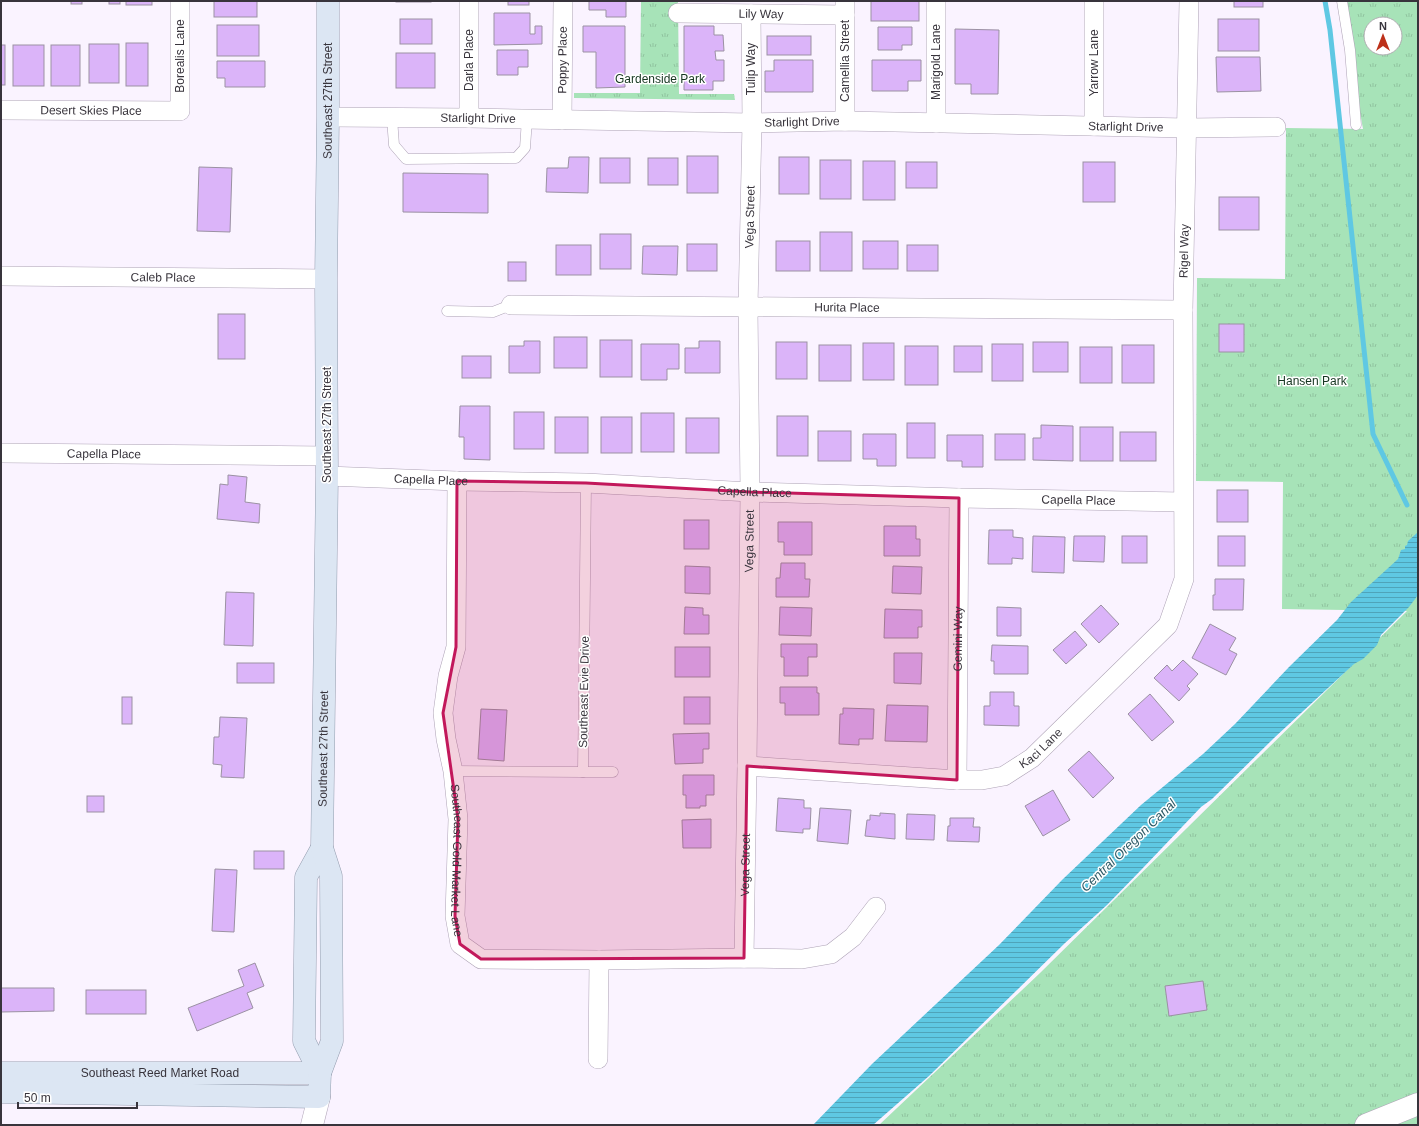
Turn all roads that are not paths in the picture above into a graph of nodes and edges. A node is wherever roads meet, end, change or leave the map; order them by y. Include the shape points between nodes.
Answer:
1 (180, 1) edge
2 (328, 1) edge
3 (469, 1) edge
4 (562, 1) edge
5 (936, 1) edge
6 (1094, 1) edge
7 (1189, 1) edge
8 (1342, 1) edge
9 (845, 8) edge
10 (678, 13) dead end
11 (751, 14) junction
12 (1, 110) edge
13 (180, 111) joint
14 (328, 117) junction
15 (392, 118) junction
16 (469, 118) junction
17 (527, 119) junction
18 (562, 120) junction
19 (845, 121) junction
20 (752, 123) junction
21 (936, 123) junction
22 (1356, 125) dead end
23 (1094, 126) junction
24 (1276, 127) dead end
25 (1187, 128) junction
26 (1, 276) edge
27 (326, 279) junction
28 (511, 305) joint
29 (748, 307) junction
30 (1182, 310) junction
31 (447, 311) dead end
32 (1, 453) edge
33 (327, 466) junction
34 (457, 480) junction
35 (586, 483) junction
36 (750, 492) junction
37 (959, 498) junction
38 (1183, 502) junction
39 (747, 766) junction
40 (453, 771) junction
41 (583, 772) junction
42 (613, 772) dead end
43 (957, 780) junction
44 (876, 907) dead end
45 (744, 958) junction
46 (599, 960) junction
47 (598, 1059) dead end
48 (1, 1073) edge
49 (320, 1073) junction
50 (1, 1092) edge
51 (319, 1097) junction
52 (1418, 1104) edge
53 (312, 1125) edge
54 (324, 1125) edge
55 (1366, 1125) edge

1 - 13 street, Borealis Lane
2 - 14 main road, Southeast 27th Street
3 - 16 street, Darla Place
4 - 18 street, Poppy Place
5 - 21 street, Marigold Lane
6 - 23 street, Yarrow Lane
7 - 25 street, Rigel Way
8 - 22 lane via 1350,50
9 - 11 street, Lily Way
9 - 19 street, Camellia Street
10 - 11 street, Lily Way
11 - 20 street, Tulip Way
12 - 13 street, Desert Skies Place
14 - 15 street, Starlight Drive
14 - 27 main road, Southeast 27th Street
15 - 16 street, Starlight Drive
15 - 17 lane via 394,145 406,159 516,158 525,148
16 - 17 street, Starlight Drive
17 - 18 street, Starlight Drive
18 - 20 street, Starlight Drive
19 - 20 street, Starlight Drive
19 - 21 street, Starlight Drive
20 - 29 street, Vega Street
21 - 23 street, Starlight Drive
23 - 25 street, Starlight Drive
24 - 25 street, Starlight Drive
25 - 30 street, Rigel Way
26 - 27 street, Caleb Place
27 - 33 main road, Southeast 27th Street
28 - 29 street, Hurita Place
28 - 31 lane via 493,312
29 - 30 street, Hurita Place
29 - 36 street, Vega Street
30 - 38 street, Rigel Way
32 - 33 street, Capella Place
33 - 34 street, Capella Place
33 - 49 main road, Southeast 27th Street via 322,848 331,876 332,1041
34 - 35 street, Capella Place
34 - 40 street, Southeast Gold Market Lane via 456,647 448,676 443,713
35 - 36 street, Capella Place
35 - 41 lane, Southeast Evie Drive
36 - 37 street, Capella Place
36 - 39 street, Vega Street
37 - 38 street, Capella Place
37 - 43 street, Gemini Way
38 - 43 street, Kaci Lane via 1184,579 1168,625 1032,758 1004,776 982,780
39 - 43 street, Kaci Lane
39 - 45 street, Vega Street
40 - 41 lane
40 - 46 street, Southeast Gold Market Lane via 458,819 455,916 460,944 481,959
41 - 42 lane
44 - 45 street, Southeast Gold Market Lane via 853,937 831,954 802,959
45 - 46 street, Southeast Gold Market Lane
46 - 47 street
48 - 49 main road, Southeast Reed Market Road
49 - 51 main road, Southeast 27th Street
50 - 51 main road, Southeast Reed Market Road
51 - 53 main road, Southeast 27th Street
51 - 54 main road, Southeast 27th Street
52 - 55 main road

